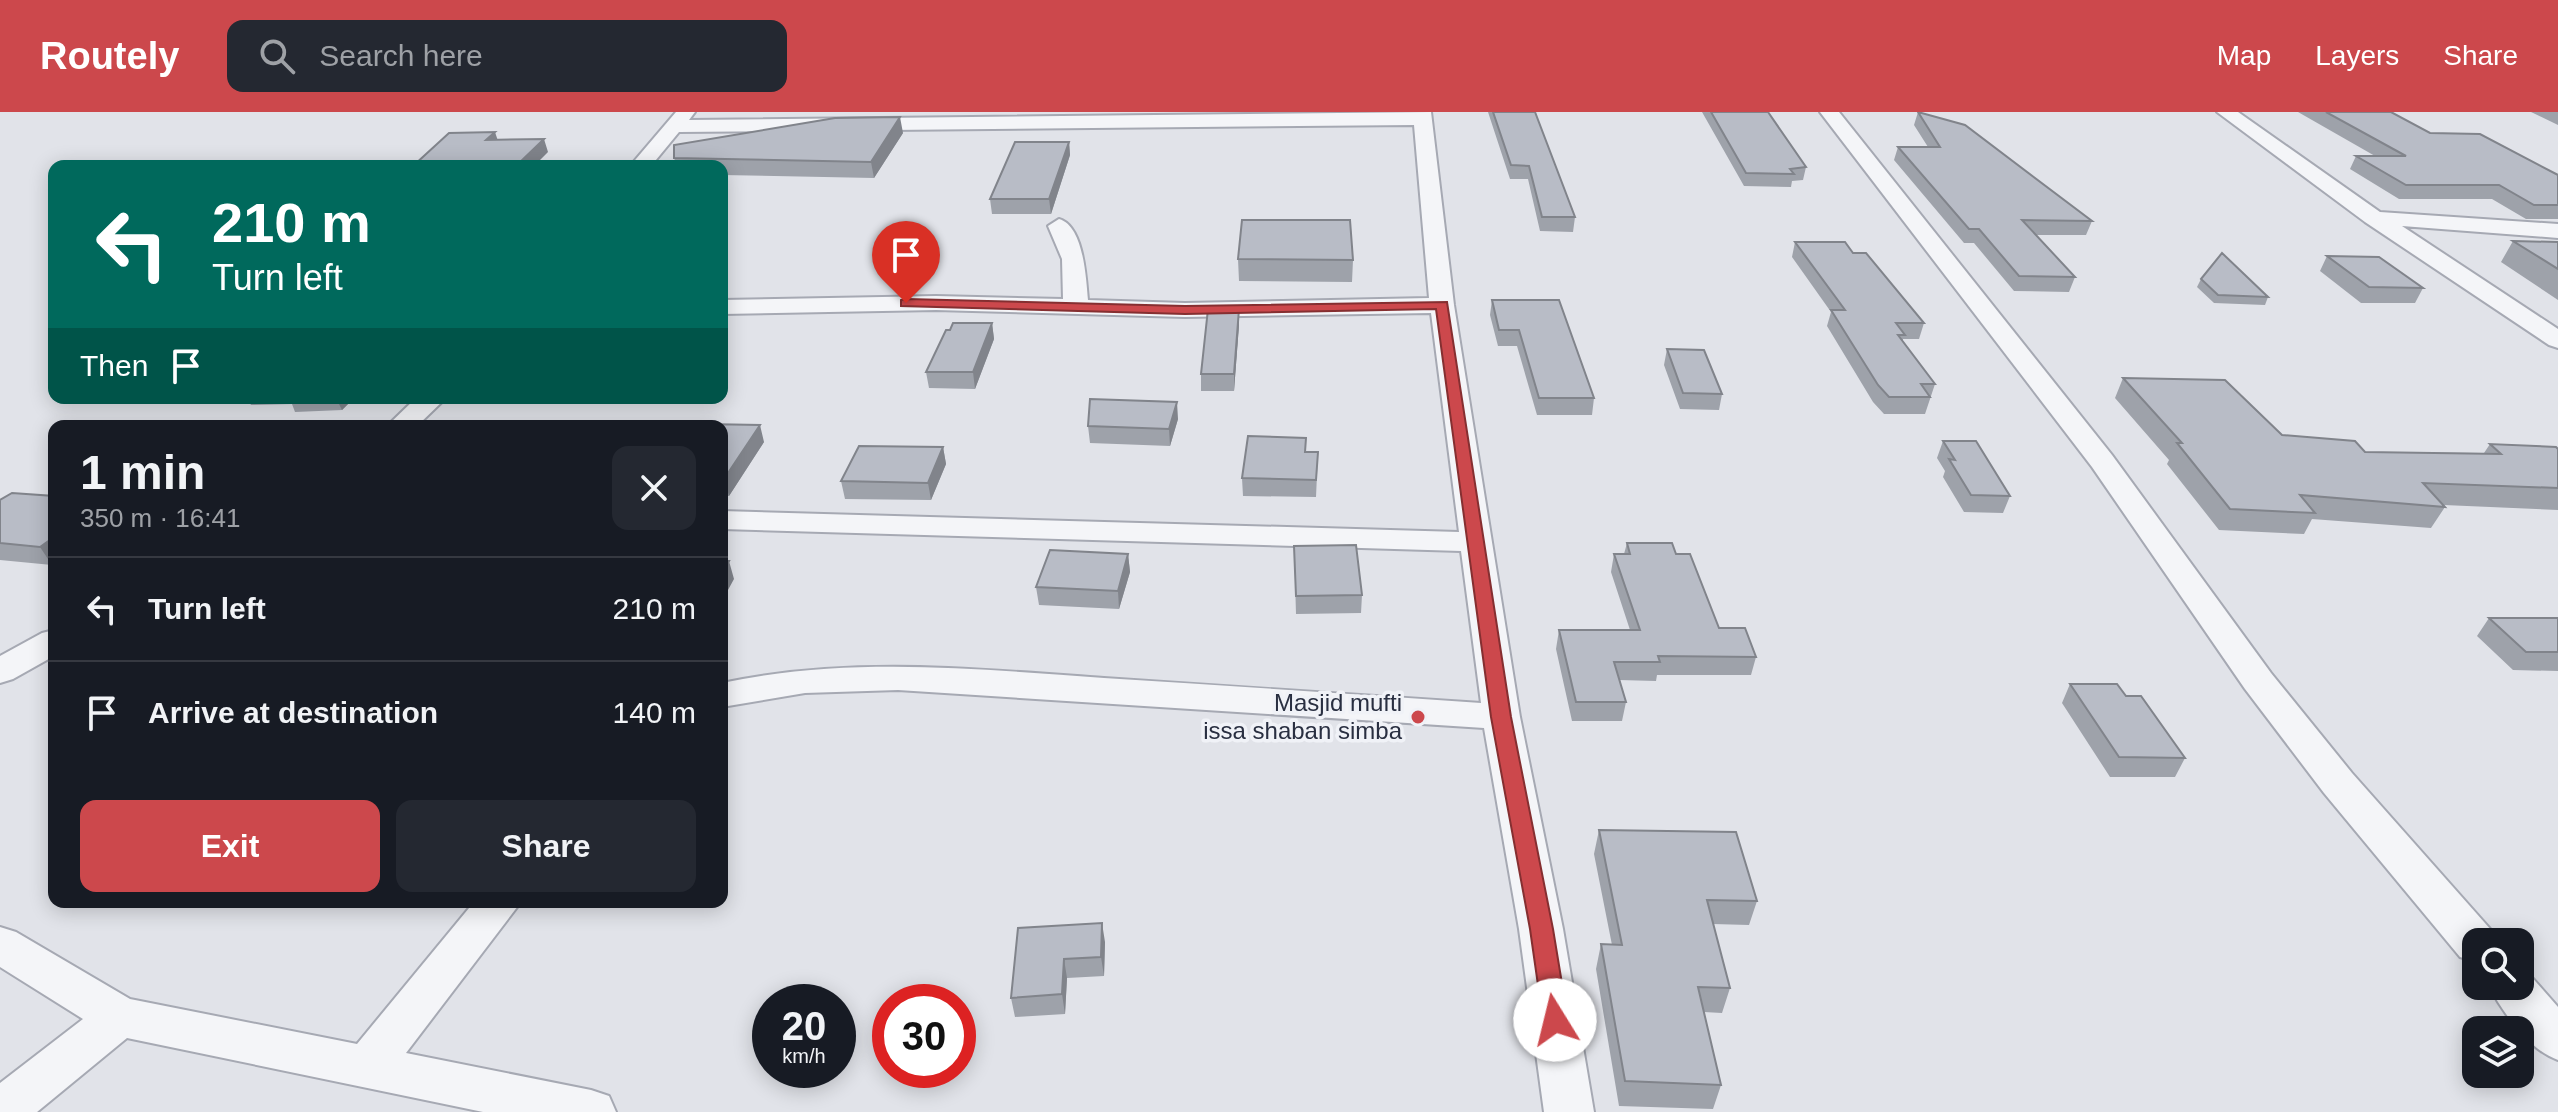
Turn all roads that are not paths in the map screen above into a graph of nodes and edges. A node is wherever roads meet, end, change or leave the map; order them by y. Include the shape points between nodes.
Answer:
1 (1829, 112) edge
2 (2226, 112) edge
3 (1422, 115) edge
4 (680, 119) edge
5 (645, 160) edge
6 (2373, 217) junction
7 (1059, 226) dead end
8 (2558, 231) edge
9 (1442, 305) junction
10 (728, 307) edge
11 (1076, 307) junction
12 (2558, 340) edge
13 (425, 404) edge
14 (408, 420) edge
15 (728, 520) edge
16 (1477, 542) junction
17 (48, 644) edge
18 (0, 671) edge
19 (728, 693) edge
20 (1501, 717) junction
21 (494, 908) edge
22 (2462, 928) edge
23 (0, 945) edge
24 (2524, 1000) edge
25 (120, 1017) junction
26 (2558, 1040) edge
27 (369, 1065) junction
28 (0, 1112) edge
29 (591, 1112) edge
30 (1569, 1112) edge

1 - 22 street via 2074,424 2258,681
2 - 6 street
3 - 4 street
3 - 9 street
4 - 5 street
6 - 8 street
6 - 12 street
7 - 11 street via 1073,259
9 - 11 street via 1268,310
9 - 16 street
10 - 11 street
13 - 14 street
15 - 16 street
16 - 20 street
17 - 18 street
19 - 20 street via 754,686 859,680 996,683
20 - 30 street
21 - 27 street
23 - 25 street
24 - 26 street
25 - 27 street
25 - 28 street
27 - 29 street

